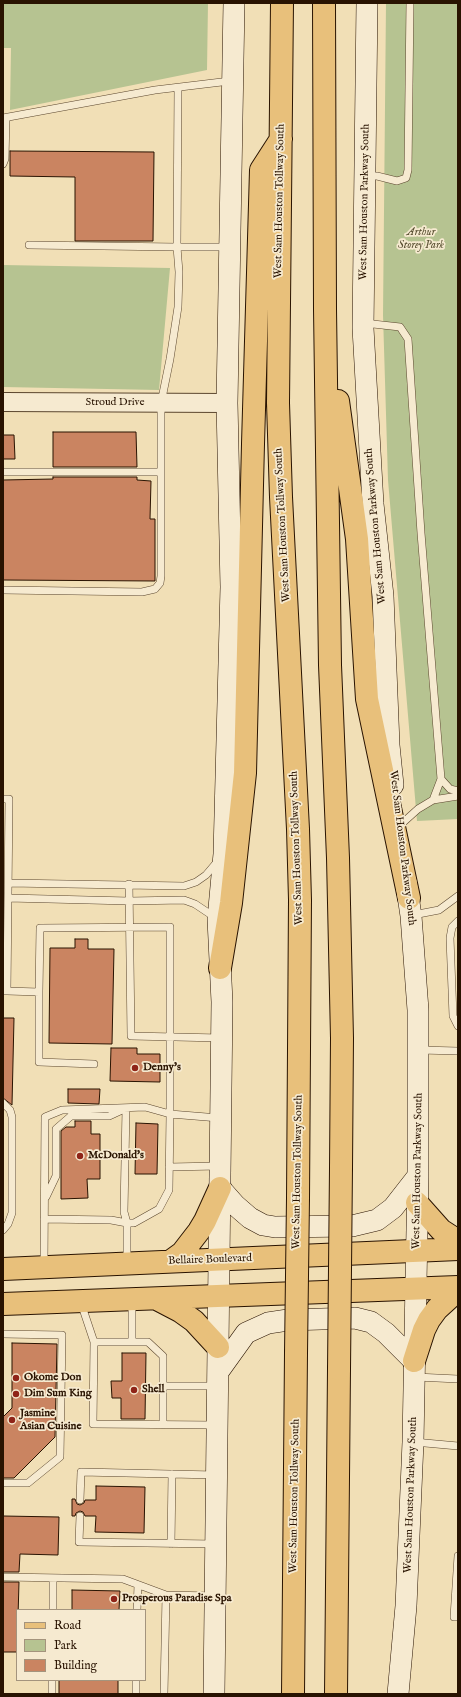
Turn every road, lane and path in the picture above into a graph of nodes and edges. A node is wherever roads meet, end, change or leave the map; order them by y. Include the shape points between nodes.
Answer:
1 (234, 3) edge
2 (282, 3) edge
3 (324, 3) edge
4 (367, 3) edge
5 (410, 3) edge
6 (232, 81) junction
7 (178, 88) junction
8 (4, 118) edge
9 (281, 139) junction
10 (3, 164) edge
11 (365, 176) junction
12 (29, 246) dead end
13 (177, 247) junction
14 (230, 247) junction
15 (325, 309) junction
16 (363, 323) junction
17 (3, 402) edge
18 (161, 403) junction
19 (227, 403) junction
20 (3, 472) edge
21 (161, 472) junction
22 (3, 590) edge
23 (441, 779) junction
24 (458, 792) edge
25 (458, 796) edge
26 (3, 799) edge
27 (433, 800) junction
28 (398, 827) junction
29 (6, 849) edge
30 (224, 854) junction
31 (9, 883) junction
32 (129, 884) junction
33 (458, 896) edge
34 (8, 898) junction
35 (129, 901) junction
36 (410, 907) junction
37 (6, 913) edge
38 (218, 919) junction
39 (458, 921) edge
40 (130, 928) junction
41 (220, 968) junction
42 (5, 991) edge
43 (39, 992) junction
44 (458, 1026) edge
45 (169, 1037) junction
46 (221, 1038) junction
47 (419, 1050) junction
48 (458, 1051) edge
49 (94, 1064) dead end
50 (3, 1103) edge
51 (126, 1108) junction
52 (170, 1114) junction
53 (220, 1118) junction
54 (220, 1166) junction
55 (169, 1167) junction
56 (418, 1176) junction
57 (220, 1188) junction
58 (44, 1201) junction
59 (418, 1203) junction
60 (44, 1219) junction
61 (126, 1223) junction
62 (3, 1230) edge
63 (458, 1240) edge
64 (458, 1249) edge
65 (416, 1251) junction
66 (219, 1259) junction
67 (171, 1261) junction
68 (128, 1263) junction
69 (44, 1267) junction
70 (3, 1269) edge
71 (458, 1287) edge
72 (416, 1289) junction
73 (458, 1290) edge
74 (219, 1296) junction
75 (156, 1298) junction
76 (132, 1299) junction
77 (81, 1301) junction
78 (3, 1304) edge
79 (3, 1334) edge
80 (94, 1342) junction
81 (132, 1342) junction
82 (218, 1348) junction
83 (414, 1369) junction
84 (218, 1379) junction
85 (458, 1379) edge
86 (163, 1386) junction
87 (163, 1425) junction
88 (217, 1425) junction
89 (413, 1442) junction
90 (458, 1446) edge
91 (172, 1474) junction
92 (217, 1475) junction
93 (3, 1483) edge
94 (80, 1500) dead end
95 (80, 1516) dead end
96 (171, 1544) junction
97 (216, 1544) junction
98 (458, 1556) edge
99 (3, 1577) edge
100 (53, 1578) junction
101 (138, 1585) junction
102 (166, 1595) junction
103 (215, 1596) junction
104 (53, 1609) edge
105 (137, 1609) edge
106 (458, 1617) edge
107 (52, 1681) edge
108 (136, 1681) edge
109 (52, 1694) edge
110 (136, 1694) edge
111 (164, 1694) edge
112 (214, 1694) edge
113 (292, 1694) edge
114 (336, 1694) edge
115 (398, 1694) edge

1 - 6 main road
2 - 9 main road, West Sam Houston Tollway South
3 - 15 main road
4 - 11 main road, West Sam Houston Parkway South
5 - 11 lane via 406,178 396,182 377,176
6 - 7 lane
6 - 14 main road
7 - 8 lane
7 - 13 lane
8 - 10 lane
9 - 41 main road via 262,170 252,444 245,773 231,903
9 - 113 main road, West Sam Houston Tollway South, bridge via 278,403 300,900
11 - 16 main road, West Sam Houston Parkway South
12 - 13 lane
13 - 14 lane
13 - 18 lane via 178,307
14 - 19 main road
15 - 36 main road via 357,539 367,699
15 - 114 main road, bridge via 330,665 342,1030
16 - 23 lane via 400,327 408,339
16 - 28 main road, West Sam Houston Parkway South via 373,504 383,596 389,745
17 - 18 street, Stroud Drive
18 - 19 street, Stroud Drive
18 - 21 lane
19 - 30 main road via 231,588
20 - 21 lane
21 - 22 lane via 161,576 160,583 155,589 142,592
23 - 24 lane
23 - 27 lane
25 - 27 lane
26 - 29 lane via 9,799
27 - 28 lane via 418,809
28 - 36 main road, West Sam Houston Parkway South
29 - 31 lane
30 - 32 lane via 206,876 184,886
30 - 38 main road
31 - 32 lane
31 - 34 lane
32 - 35 lane
33 - 36 lane via 439,910
34 - 35 lane
34 - 37 lane
35 - 38 lane via 184,900
35 - 40 lane
36 - 47 main road, West Sam Houston Parkway South
37 - 42 lane
38 - 41 main road
39 - 44 lane via 452,927 450,938 453,1016
40 - 43 lane via 40,928
40 - 45 lane via 131,1036
40 - 45 lane via 170,927
41 - 46 main road
42 - 43 lane
43 - 49 lane via 39,1062
45 - 46 lane
45 - 52 lane
46 - 53 main road
47 - 48 lane
47 - 56 main road, West Sam Houston Parkway South
50 - 62 lane via 10,1110 12,1117 12,1213
51 - 52 lane via 145,1107
51 - 58 lane via 110,1116 72,1116 56,1129 56,1176
51 - 58 lane via 62,1110 45,1117
51 - 61 lane
52 - 53 lane
52 - 55 lane
53 - 54 main road
54 - 55 lane
54 - 57 main road
55 - 61 lane via 169,1190 159,1209 134,1223
56 - 57 main road via 388,1212 377,1220 352,1226 264,1225 250,1218
56 - 59 main road, West Sam Houston Parkway South
57 - 66 main road
57 - 67 main road via 199,1231 182,1253
58 - 60 lane
59 - 63 main road via 441,1230
59 - 65 main road, West Sam Houston Parkway South
60 - 61 lane via 112,1220
60 - 69 lane
61 - 68 lane
64 - 65 main road, Bellaire Boulevard
65 - 66 main road, Bellaire Boulevard
65 - 72 main road, West Sam Houston Parkway South
66 - 67 main road, Bellaire Boulevard
66 - 74 main road
67 - 68 main road, Bellaire Boulevard
68 - 69 main road, Bellaire Boulevard
69 - 70 main road, Bellaire Boulevard
71 - 72 main road
72 - 74 main road
72 - 83 main road, West Sam Houston Parkway South
73 - 83 main road via 429,1320
74 - 75 main road
74 - 82 main road
75 - 76 main road
75 - 82 main road via 194,1321
76 - 77 main road
76 - 81 lane
77 - 78 main road
77 - 80 lane
79 - 93 lane via 62,1335 60,1457 28,1483
80 - 81 lane
80 - 87 lane via 93,1424
81 - 86 lane via 148,1342 163,1356
82 - 84 main road
83 - 84 main road via 386,1333 371,1322 355,1318 288,1320 268,1322 246,1333
83 - 85 lane
83 - 89 main road, West Sam Houston Parkway South
84 - 86 lane
84 - 88 main road
86 - 87 lane
87 - 88 lane
88 - 92 main road
89 - 90 lane
89 - 115 main road, West Sam Houston Parkway South via 406,1606
91 - 92 lane
91 - 94 lane via 81,1472
91 - 96 lane
92 - 97 main road
95 - 96 lane via 79,1542
96 - 97 lane
97 - 103 main road
98 - 106 lane via 454,1617
99 - 100 lane
100 - 101 lane via 123,1579
100 - 104 lane
101 - 102 lane
101 - 105 lane
102 - 103 lane
102 - 111 lane
103 - 112 main road
107 - 109 lane
108 - 110 lane

